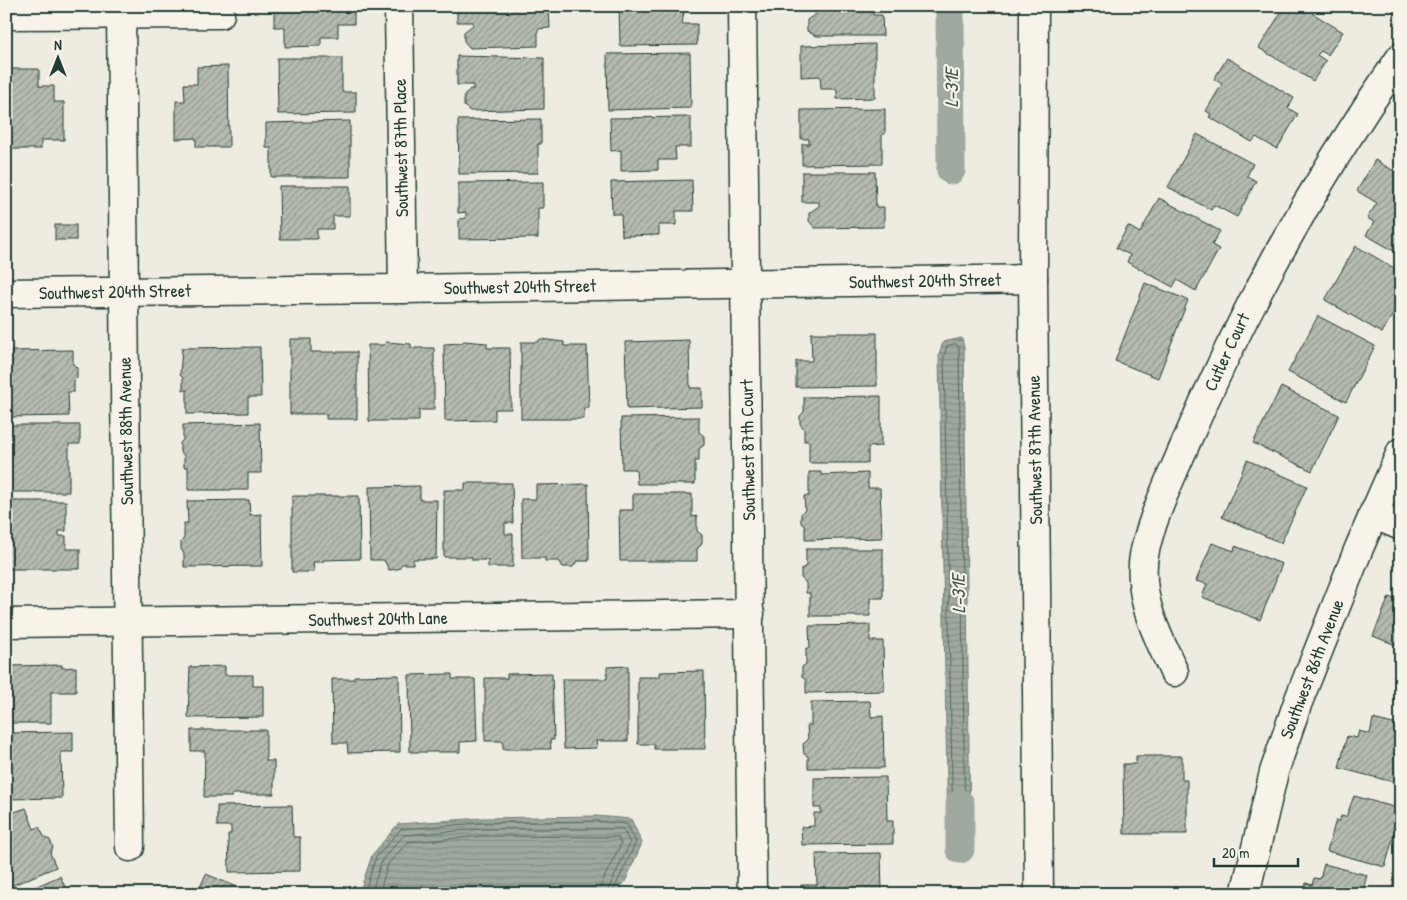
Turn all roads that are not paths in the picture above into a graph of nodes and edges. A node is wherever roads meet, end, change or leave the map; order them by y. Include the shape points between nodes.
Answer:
1 (399, 6) edge
2 (742, 6) edge
3 (1034, 6) edge
4 (121, 14) junction
5 (220, 14) dead end
6 (6, 15) edge
7 (1401, 57) edge
8 (1033, 279) junction
9 (745, 283) junction
10 (404, 290) junction
11 (124, 291) junction
12 (6, 293) edge
13 (1401, 452) edge
14 (1373, 514) junction
15 (1401, 526) edge
16 (750, 614) junction
17 (128, 621) junction
18 (6, 623) edge
19 (1174, 672) dead end
20 (130, 847) dead end
21 (752, 894) edge
22 (1039, 894) edge
23 (1244, 894) edge

1 - 10 street, Southwest 87th Place
2 - 9 street, Southwest 87th Court
3 - 8 street, Southwest 87th Avenue
4 - 5 street
4 - 6 street
4 - 11 street, Southwest 88th Avenue
7 - 19 street, Cutler Court via 1308,199 1261,283 1209,389 1164,495 1145,553 1142,583 1147,610
8 - 9 street, Southwest 204th Street
8 - 22 street, Southwest 87th Avenue
9 - 10 street, Southwest 204th Street
9 - 16 street, Southwest 87th Court
10 - 11 street, Southwest 204th Street
11 - 12 street, Southwest 204th Street
11 - 17 street, Southwest 88th Avenue
13 - 14 street, Southwest 86th Avenue
14 - 15 street
14 - 23 street, Southwest 86th Avenue via 1326,629 1274,772
16 - 17 street, Southwest 204th Lane
16 - 21 street, Southwest 87th Court
17 - 18 street, Southwest 204th Lane
17 - 20 street, Southwest 88th Avenue

